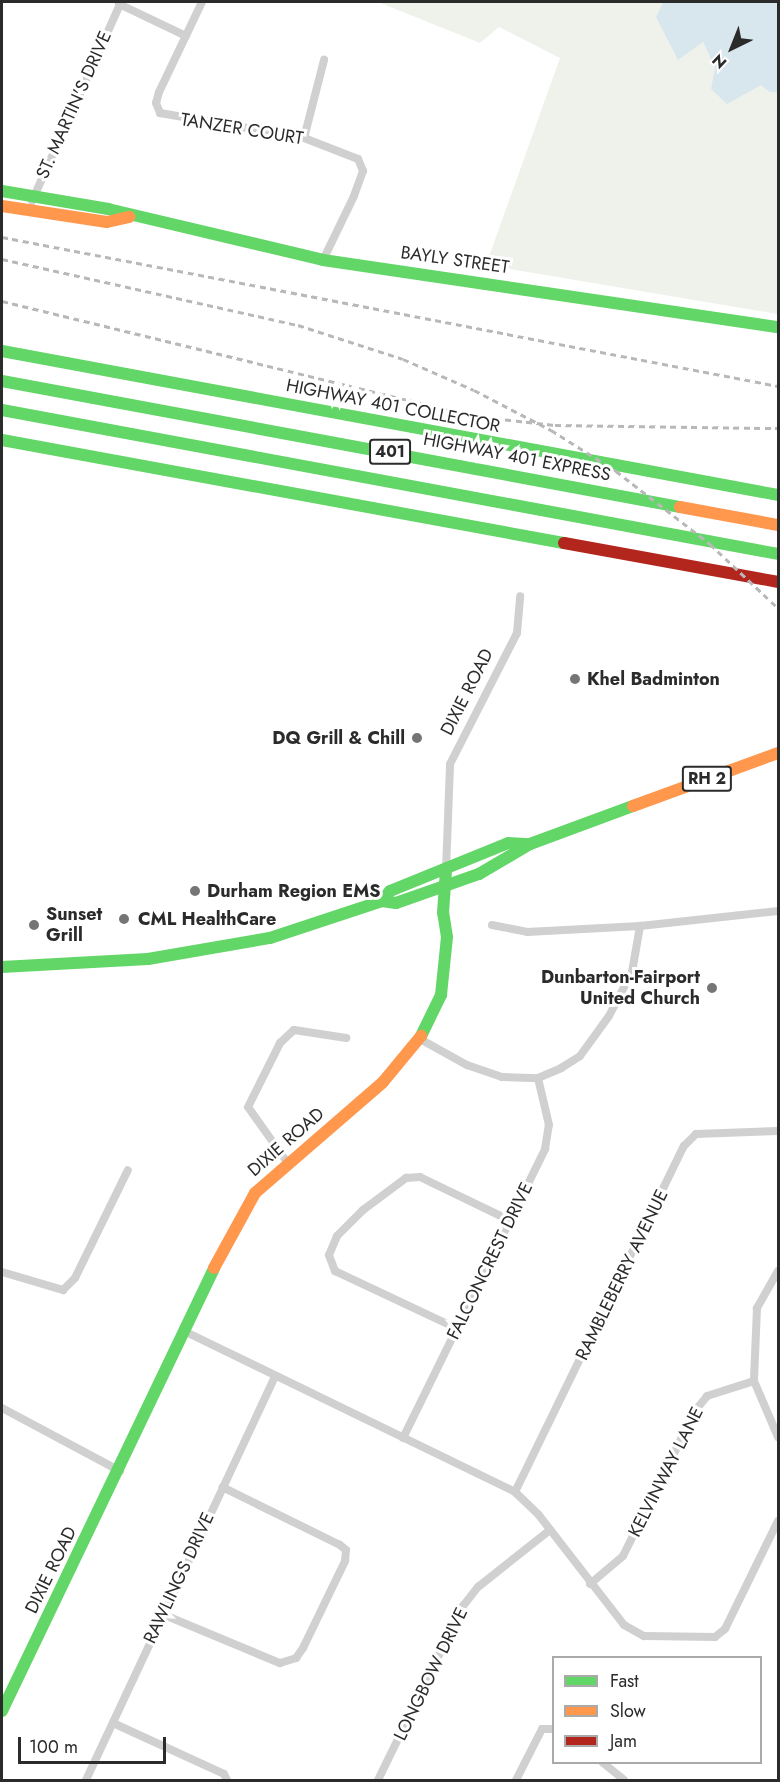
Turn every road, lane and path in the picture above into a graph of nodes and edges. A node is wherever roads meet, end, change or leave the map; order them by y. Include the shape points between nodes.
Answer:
1 (202, 2) edge
2 (120, 3) edge
3 (186, 36) junction
4 (324, 60) dead end
5 (304, 138) junction
6 (2, 191) edge
7 (34, 196) junction
8 (2, 206) edge
9 (29, 209) junction
10 (129, 218) junction
11 (323, 260) junction
12 (778, 327) edge
13 (2, 351) edge
14 (2, 381) edge
15 (2, 410) edge
16 (2, 440) edge
17 (778, 495) edge
18 (778, 525) edge
19 (778, 554) edge
20 (778, 582) edge
21 (520, 596) dead end
22 (778, 753) edge
23 (530, 844) junction
24 (446, 870) junction
25 (446, 887) junction
26 (382, 901) junction
27 (778, 910) edge
28 (492, 925) dead end
29 (640, 926) junction
30 (2, 967) edge
31 (346, 1038) dead end
32 (420, 1039) junction
33 (538, 1078) junction
34 (778, 1131) edge
35 (287, 1162) junction
36 (128, 1170) dead end
37 (509, 1220) junction
38 (778, 1271) edge
39 (2, 1272) edge
40 (456, 1328) junction
41 (186, 1332) junction
42 (275, 1377) junction
43 (754, 1381) junction
44 (2, 1408) edge
45 (778, 1437) edge
46 (403, 1438) junction
47 (120, 1471) junction
48 (222, 1486) junction
49 (515, 1492) junction
50 (778, 1521) edge
51 (550, 1530) junction
52 (590, 1584) junction
53 (162, 1614) junction
54 (2, 1711) edge
55 (113, 1723) junction
56 (552, 1729) edge
57 (604, 1764) edge
58 (86, 1780) edge
59 (227, 1780) edge
60 (378, 1780) edge
61 (516, 1780) edge
62 (624, 1780) edge

1 - 3 street, TANZER COURT
2 - 3 street
2 - 7 street, ST. MARTIN'S DRIVE
3 - 5 street, TANZER COURT via 159,92 156,103 160,113
4 - 5 street
5 - 11 street, TANZER COURT via 347,152 358,159 363,171
6 - 7 main road, BAYLY STREET
7 - 9 street, ST. MARTIN'S DRIVE
7 - 10 main road, BAYLY STREET via 108,209
8 - 9 main road, BAYLY STREET
9 - 10 main road, BAYLY STREET via 107,222
10 - 11 main road, BAYLY STREET
11 - 12 main road, BAYLY STREET
13 - 17 main road, HIGHWAY 401 COLLECTOR / 401
14 - 18 main road, HIGHWAY 401 EXPRESS / 401
15 - 19 main road, 401
16 - 20 main road
21 - 24 street, DIXIE ROAD via 517,633 450,764
22 - 23 main road, RH 2
23 - 24 main road, RH 2 via 508,843
23 - 25 main road, RH 2 via 517,855
24 - 25 main road, DIXIE ROAD
24 - 26 main road, RH 2 via 390,891
25 - 26 main road, RH 2 via 396,903
25 - 32 main road, DIXIE ROAD via 443,913 447,937 441,995
26 - 30 main road, RH 2 via 270,938 214,949 148,959
27 - 29 street
28 - 29 street via 527,932
29 - 33 street via 632,972 597,1036 580,1056
31 - 35 street via 294,1030 279,1043 248,1107
32 - 33 street via 478,1070 502,1077
32 - 35 main road, DIXIE ROAD via 383,1082
33 - 37 street, FALCONCREST DRIVE via 549,1125 545,1149
34 - 49 street, RAMBLEBERRY AVENUE via 696,1134 684,1146
35 - 41 main road, DIXIE ROAD via 255,1193 228,1239
36 - 39 street via 75,1278 63,1290
37 - 40 street, FALCONCREST DRIVE
37 - 40 street via 420,1177 406,1178 363,1210 337,1236 329,1255 335,1271
38 - 43 street via 758,1308
40 - 46 street, FALCONCREST DRIVE
41 - 42 street
41 - 47 main road, DIXIE ROAD
42 - 46 street
42 - 48 street, RAWLINGS DRIVE
43 - 45 street
43 - 52 street, KELVINWAY LANE via 706,1396 695,1410 623,1556
44 - 47 street
46 - 49 street
47 - 54 main road, DIXIE ROAD
48 - 53 street, RAWLINGS DRIVE
48 - 53 street via 340,1545 346,1550 345,1561 303,1648 288,1661 280,1663
49 - 51 street
50 - 52 street via 726,1629 715,1637 644,1636 624,1625
51 - 52 street
51 - 60 street, LONGBOW DRIVE via 478,1587 463,1606
53 - 55 street, RAWLINGS DRIVE
55 - 58 street, RAWLINGS DRIVE
55 - 59 street via 225,1774
56 - 61 street via 542,1729
57 - 62 street

